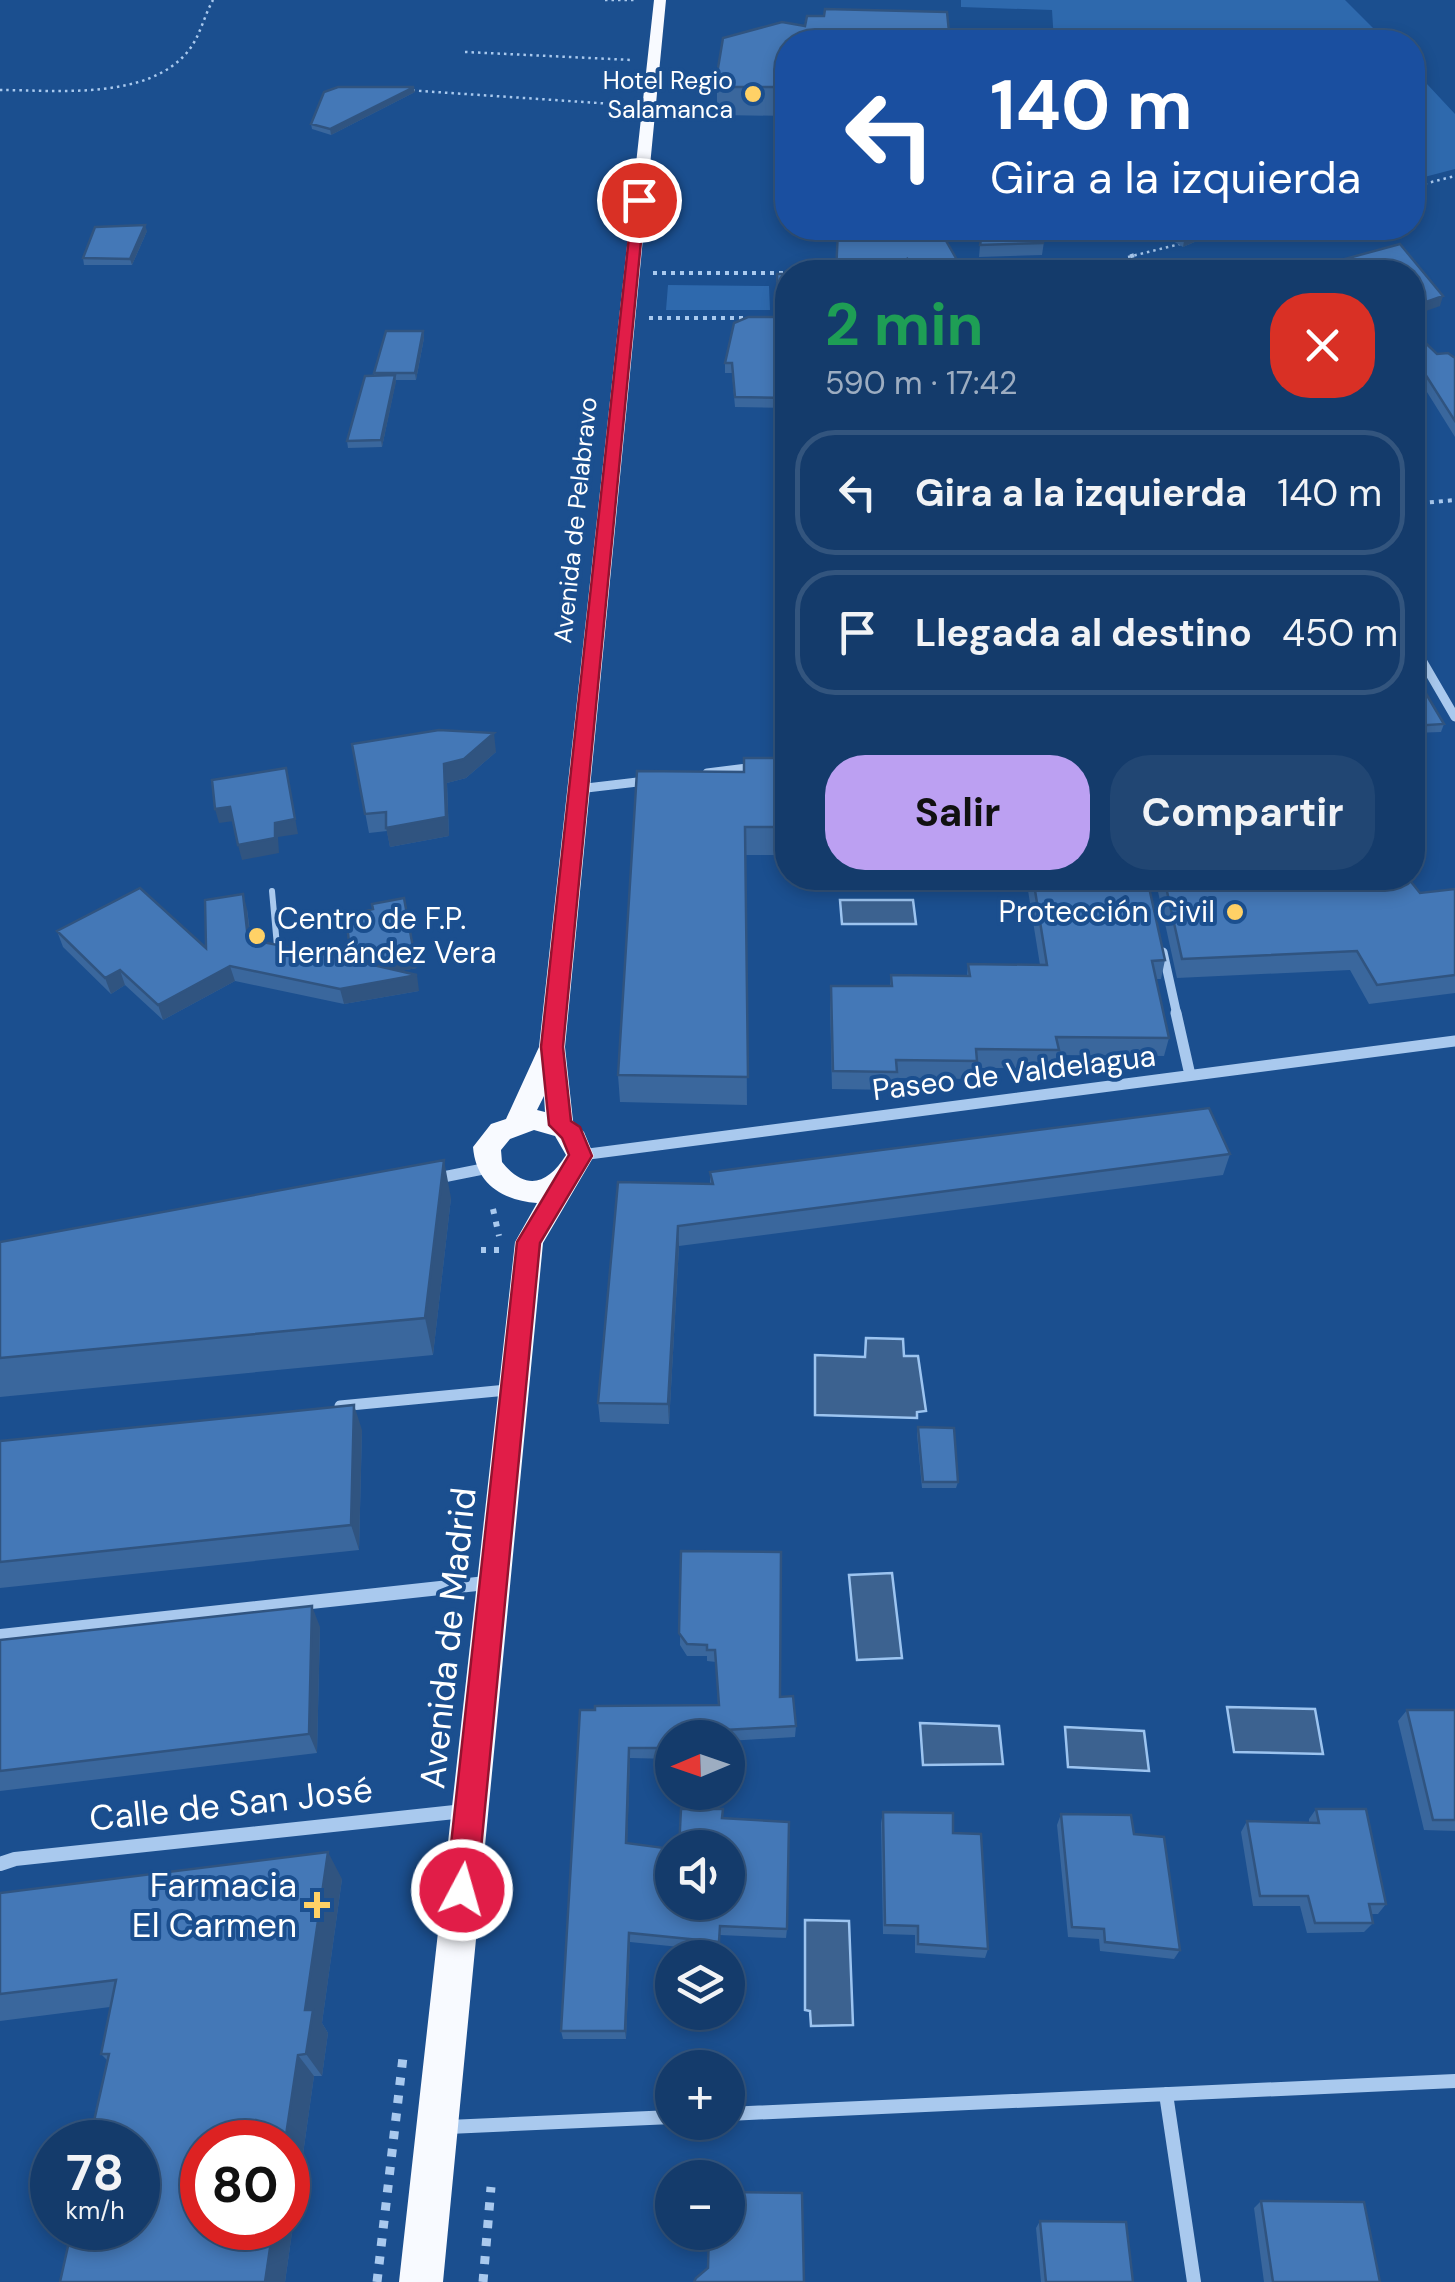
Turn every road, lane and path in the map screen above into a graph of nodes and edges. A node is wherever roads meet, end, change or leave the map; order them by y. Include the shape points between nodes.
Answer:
1 (213, 0) edge
2 (605, 0) edge
3 (636, 0) edge
4 (660, 0) edge
5 (465, 52) dead end
6 (653, 61) junction
7 (0, 90) edge
8 (402, 90) edge
9 (649, 106) junction
10 (1455, 176) edge
11 (1425, 183) edge
12 (1199, 240) edge
13 (1129, 260) edge
14 (631, 273) junction
15 (775, 273) edge
16 (626, 318) junction
17 (752, 318) edge
18 (1455, 500) edge
19 (1425, 503) edge
20 (1425, 665) edge
21 (1455, 717) edge
22 (768, 765) edge
23 (690, 775) edge
24 (652, 780) edge
25 (577, 790) junction
26 (272, 891) dead end
27 (1162, 948) edge
28 (300, 955) edge
29 (1455, 1041) edge
30 (552, 1047) junction
31 (1190, 1076) junction
32 (518, 1123) junction
33 (560, 1125) junction
34 (580, 1156) junction
35 (496, 1177) junction
36 (416, 1182) edge
37 (563, 1182) junction
38 (528, 1242) junction
39 (513, 1389) junction
40 (316, 1409) edge
41 (494, 1582) junction
42 (0, 1636) edge
43 (470, 1811) junction
44 (0, 1864) edge
45 (1455, 2080) edge
46 (1166, 2094) junction
47 (745, 2113) edge
48 (655, 2118) edge
49 (438, 2128) junction
50 (491, 2188) dead end
51 (422, 2282) edge
52 (483, 2282) edge
53 (1194, 2282) edge

1 - 7 path via 189,50 153,74 96,87
2 - 3 path
4 - 6 highway, Avenida de Pelabravo
5 - 6 path
6 - 9 highway, Avenida de Pelabravo
8 - 9 path
9 - 14 highway, Avenida de Pelabravo
10 - 11 path
12 - 13 path
14 - 15 path
14 - 16 highway, Avenida de Pelabravo
16 - 17 path
16 - 25 highway, Avenida de Pelabravo
18 - 19 path
20 - 21 street
22 - 23 street
24 - 25 street
25 - 30 highway, Avenida de Pelabravo
26 - 28 lane via 277,946
27 - 31 street
29 - 31 street, Paseo de Valdelagua
30 - 32 highway, Avenida de Pelabravo
30 - 33 highway, Avenida de Pelabravo
31 - 34 street, Paseo de Valdelagua
32 - 33 highway
32 - 35 highway via 492,1141
33 - 34 highway via 572,1133
34 - 37 highway
35 - 36 street
35 - 37 highway via 534,1192
35 - 38 highway, Avenida de Madrid
37 - 38 highway, Avenida de Madrid
38 - 39 highway, Avenida de Madrid
39 - 40 street
39 - 41 highway, Avenida de Madrid
41 - 42 street
41 - 43 highway, Avenida de Madrid
43 - 44 street, Calle de San José
43 - 49 highway, Avenida de Madrid
45 - 46 street
46 - 47 street
46 - 53 street
48 - 49 street
49 - 51 highway, Avenida de Madrid
50 - 52 path

